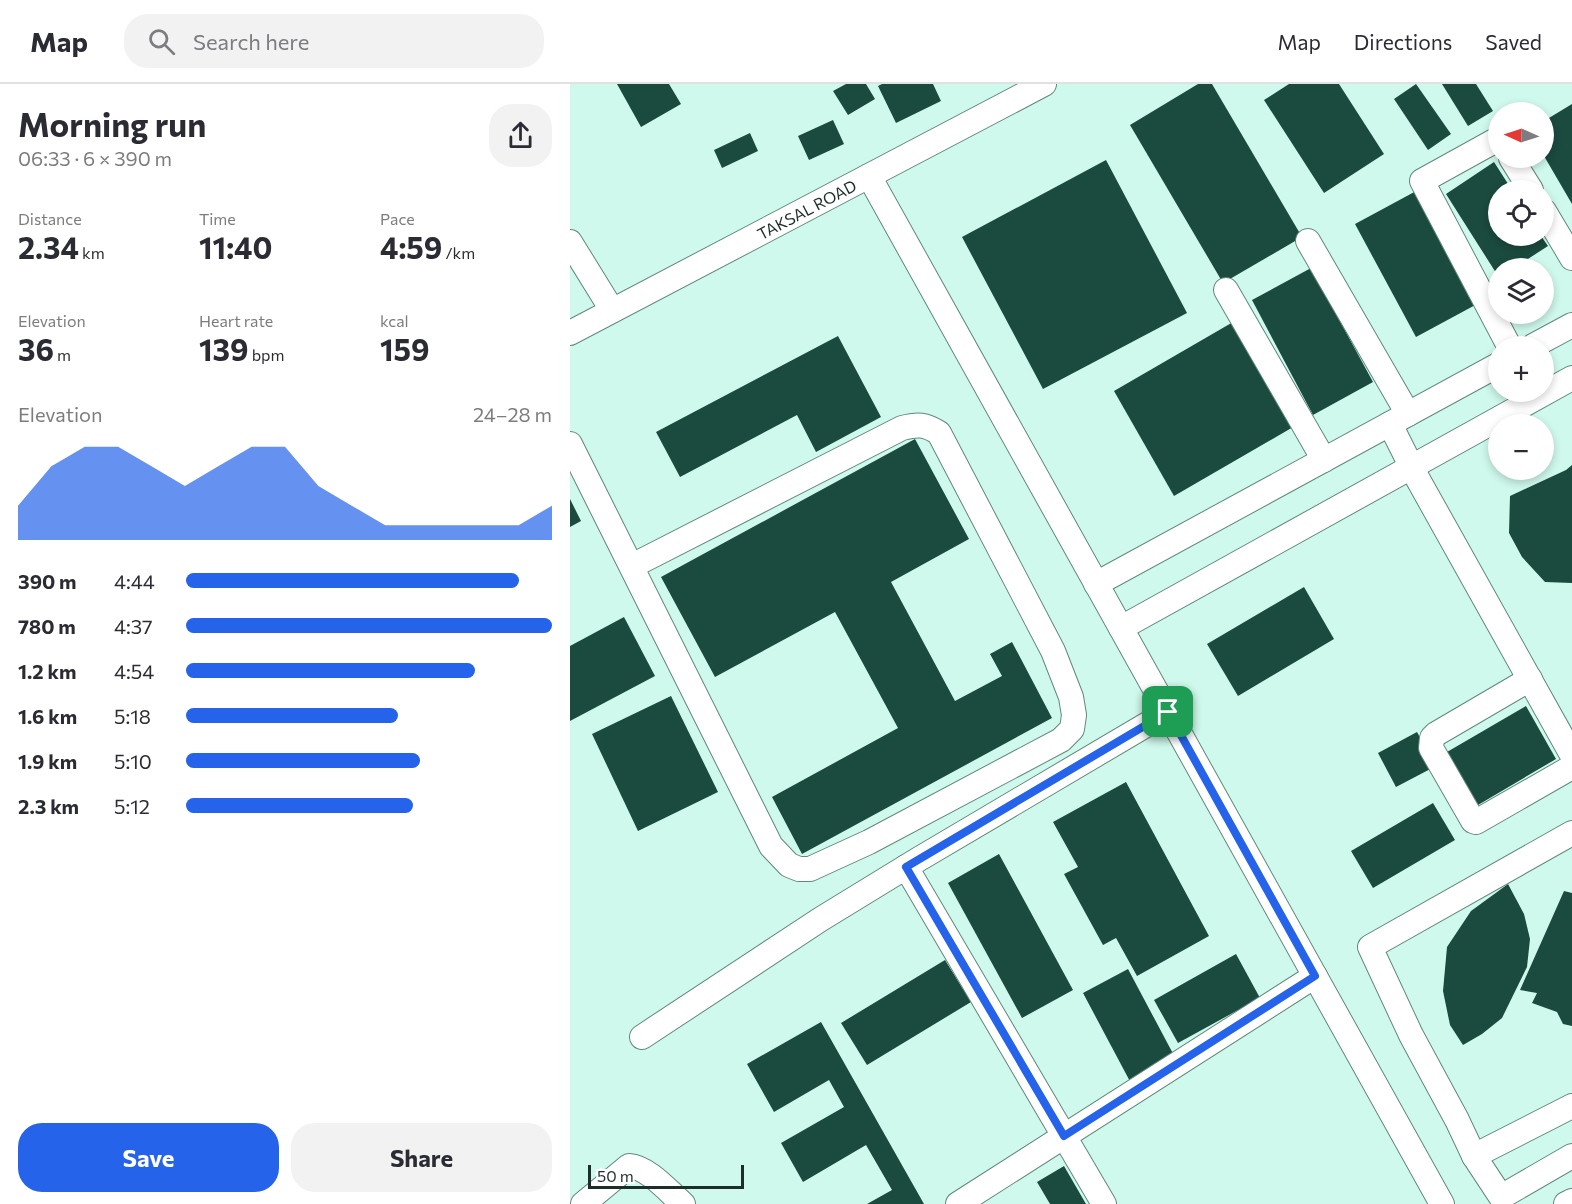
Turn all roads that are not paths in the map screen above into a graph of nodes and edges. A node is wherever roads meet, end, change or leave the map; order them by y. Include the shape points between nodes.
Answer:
1 (1044, 84) edge
2 (1488, 145) edge
3 (869, 176) junction
4 (1554, 228) edge
5 (1308, 241) dead end
6 (570, 242) edge
7 (1572, 258) edge
8 (1226, 290) dead end
9 (612, 310) junction
10 (1572, 325) edge
11 (570, 333) edge
12 (1504, 336) edge
13 (1552, 336) edge
14 (1488, 370) edge
15 (1572, 378) edge
16 (1399, 419) junction
17 (570, 444) edge
18 (1324, 460) junction
19 (1411, 466) junction
20 (632, 566) junction
21 (1096, 584) junction
22 (1121, 628) junction
23 (1530, 679) junction
24 (1168, 712) junction
25 (1572, 755) edge
26 (1572, 767) edge
27 (1572, 833) edge
28 (906, 867) junction
29 (1315, 976) junction
30 (642, 1037) dead end
31 (1572, 1106) edge
32 (1064, 1136) junction
33 (1474, 1156) junction
34 (1572, 1156) edge
35 (1572, 1201) edge
36 (583, 1204) edge
37 (683, 1204) edge
38 (958, 1204) edge
39 (1104, 1204) edge
40 (1442, 1204) edge
41 (1566, 1204) edge

1 - 3 street, TAKSAL ROAD
2 - 12 street via 1422,181
3 - 9 street, TAKSAL ROAD
3 - 21 street
4 - 7 street
5 - 16 street
6 - 9 street
8 - 18 street
9 - 11 street, TAKSAL ROAD
10 - 13 street
14 - 16 street
15 - 19 street
16 - 18 street
16 - 19 street
17 - 20 street
18 - 21 street
19 - 22 street
19 - 23 street
20 - 20 street via 771,846 789,865 799,869 810,869 869,842 1061,740 1072,729 1071,697 1053,651 939,433 927,425 902,428
21 - 22 street
22 - 24 street
23 - 25 street
23 - 26 street via 1436,734 1431,748 1476,822
24 - 28 street
24 - 29 street
27 - 33 street via 1370,947
28 - 30 street
28 - 32 street
29 - 32 street
29 - 40 street
31 - 33 street
32 - 38 street
32 - 39 street
33 - 34 street via 1500,1197
35 - 41 street
36 - 37 street via 629,1166 637,1166

